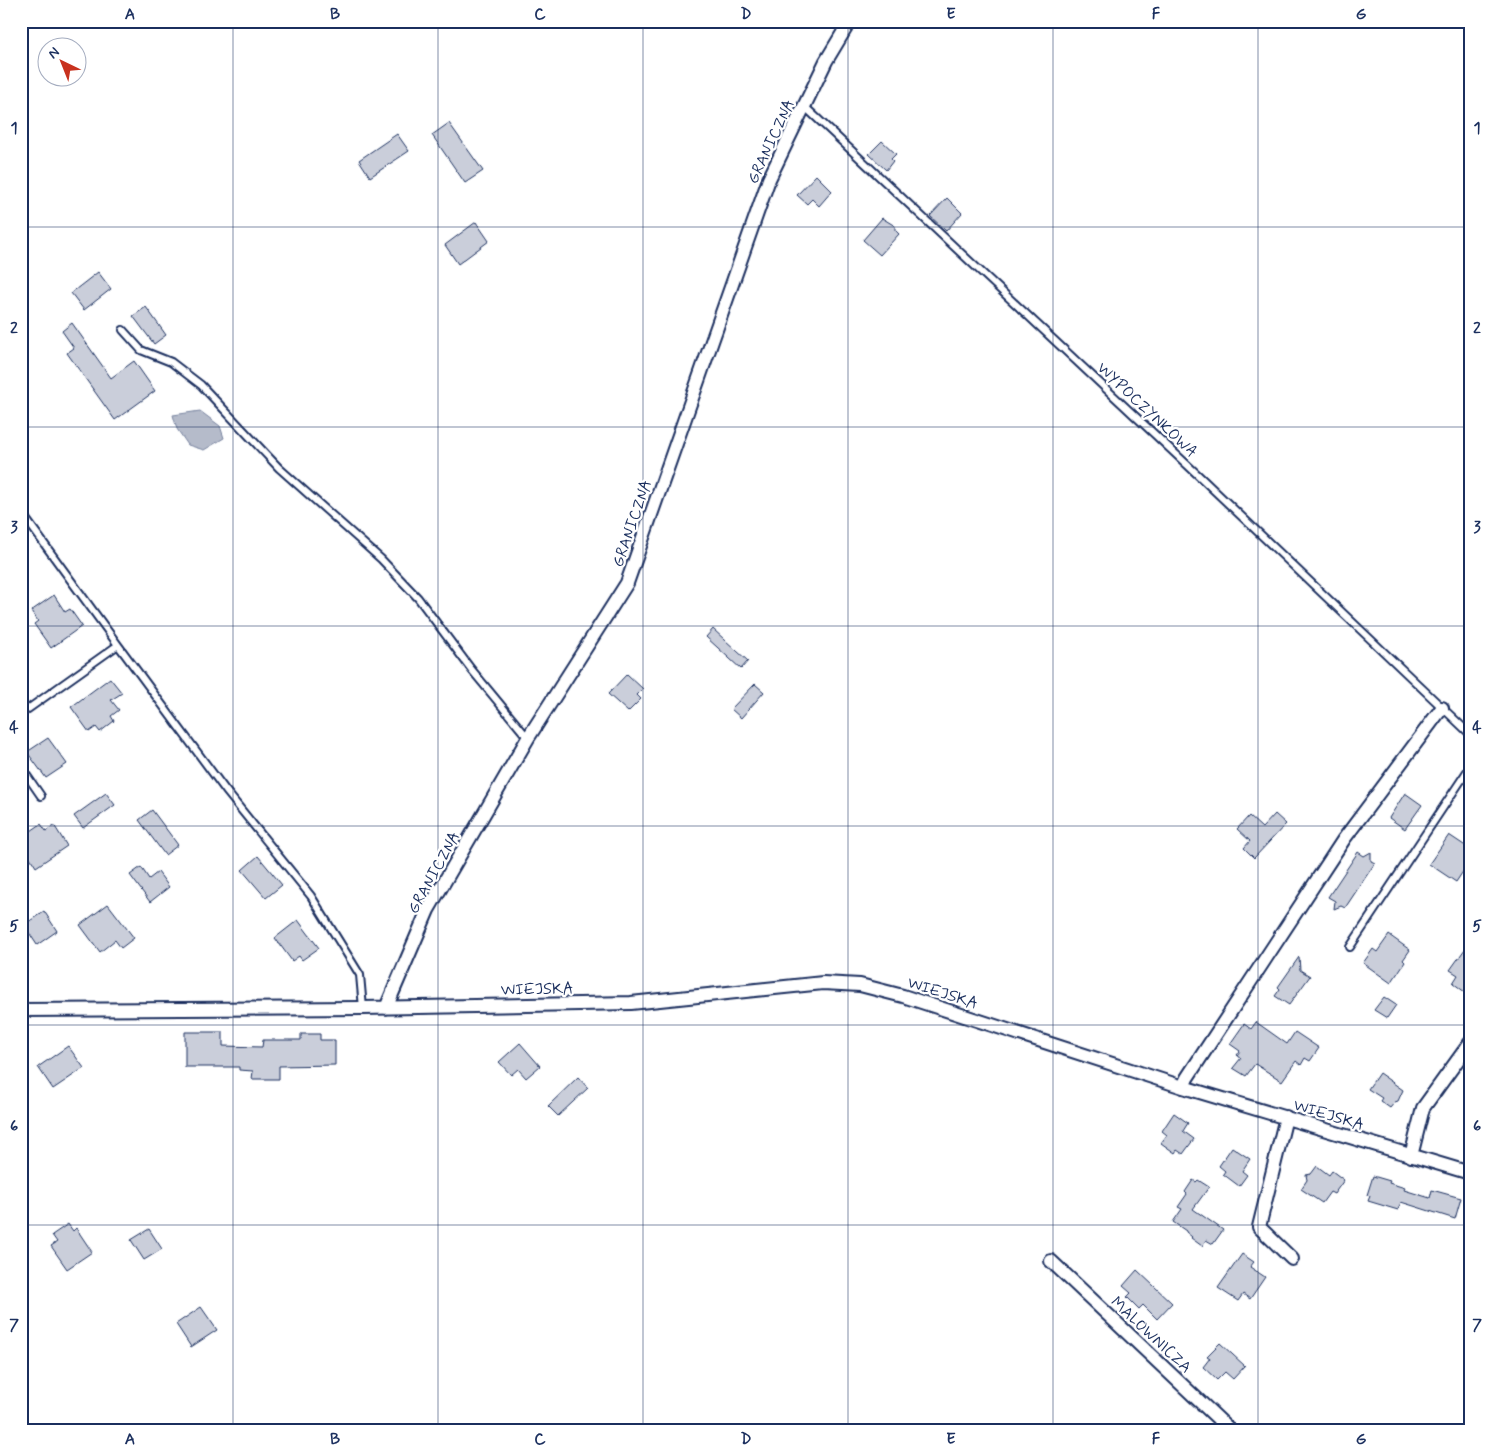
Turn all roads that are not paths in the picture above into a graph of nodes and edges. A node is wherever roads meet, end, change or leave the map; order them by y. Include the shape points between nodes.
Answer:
1 (850, 21) edge
2 (804, 106) junction
3 (124, 330) dead end
4 (21, 512) edge
5 (118, 645) junction
6 (1442, 708) junction
7 (21, 714) edge
8 (1470, 734) edge
9 (528, 738) junction
10 (21, 767) edge
11 (1470, 767) edge
12 (40, 796) dead end
13 (1350, 947) dead end
14 (363, 1008) junction
15 (386, 1008) junction
16 (21, 1010) edge
17 (1470, 1043) edge
18 (1183, 1086) junction
19 (1286, 1118) junction
20 (1410, 1156) junction
21 (1470, 1173) edge
22 (1292, 1259) dead end
23 (1051, 1261) dead end
24 (1231, 1431) edge

1 - 2 street, GRANICZNA
2 - 6 lane, WYPOCZYNKOWA
2 - 9 street, GRANICZNA via 768,179 627,583
3 - 9 lane via 142,350 171,362 201,385 279,468 381,559 418,598
4 - 5 lane
5 - 7 lane
5 - 14 lane via 226,791 311,896 360,975
6 - 8 lane, WYPOCZYNKOWA
6 - 18 street via 1344,839
9 - 15 street, GRANICZNA via 428,910
10 - 12 lane
11 - 13 lane
14 - 15 street, WIEJSKA
14 - 16 street, WIEJSKA
15 - 18 street, WIEJSKA via 631,1003 808,983 842,983 903,996
17 - 20 street via 1423,1108
18 - 19 street, WIEJSKA
19 - 20 street, WIEJSKA
19 - 22 street via 1259,1227
20 - 21 street, WIEJSKA
23 - 24 street, MALOWNICZA

